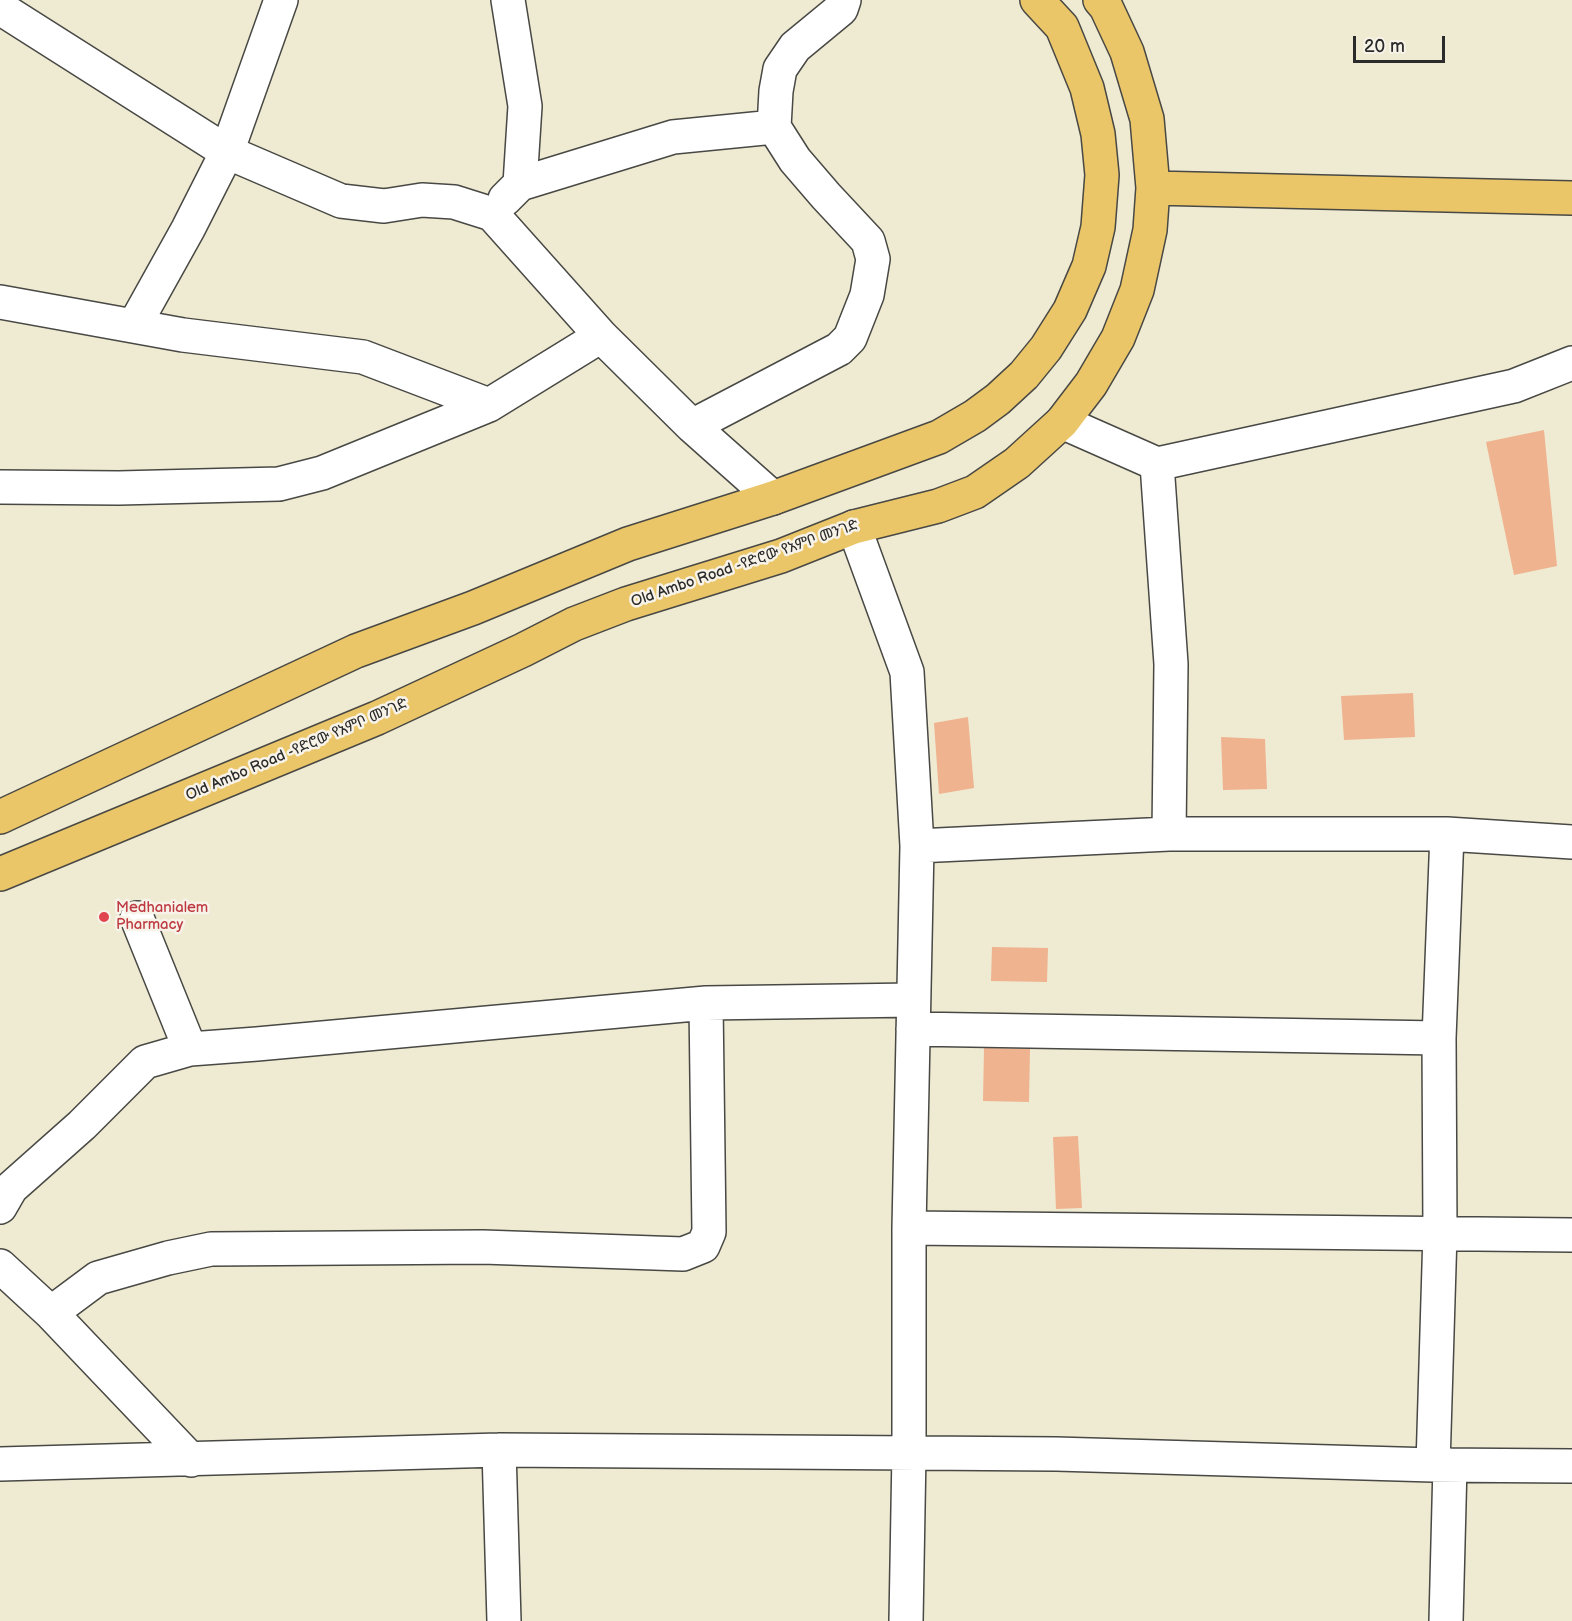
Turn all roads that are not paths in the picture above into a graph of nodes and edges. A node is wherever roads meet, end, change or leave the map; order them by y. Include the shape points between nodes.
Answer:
1 (281, 0) edge
2 (508, 0) edge
3 (844, 0) edge
4 (1037, 0) edge
5 (1100, 0) edge
6 (0, 8) edge
7 (774, 127) junction
8 (227, 152) junction
9 (520, 184) junction
10 (1153, 188) junction
11 (1572, 198) edge
12 (492, 214) junction
13 (0, 302) edge
14 (134, 326) junction
15 (601, 336) junction
16 (1572, 363) edge
17 (489, 405) junction
18 (1062, 422) junction
19 (692, 426) junction
20 (1157, 464) junction
21 (0, 487) edge
22 (773, 498) junction
23 (854, 527) junction
24 (0, 817) edge
25 (1169, 834) junction
26 (1447, 834) junction
27 (1572, 842) edge
28 (917, 846) junction
29 (0, 874) edge
30 (137, 918) dead end
31 (706, 1003) junction
32 (913, 1014) junction
33 (1439, 1038) junction
34 (190, 1049) junction
35 (0, 1207) edge
36 (909, 1228) junction
37 (1440, 1233) junction
38 (1572, 1235) edge
39 (0, 1266) edge
40 (51, 1312) junction
41 (499, 1450) junction
42 (909, 1452) junction
43 (191, 1460) junction
44 (0, 1464) edge
45 (1442, 1465) junction
46 (1572, 1466) edge
47 (504, 1621) edge
48 (906, 1621) edge
49 (1446, 1621) edge

1 - 8 street
2 - 9 street via 525,106
3 - 7 street via 841,9 795,47 780,69
4 - 22 main road via 1062,27 1087,88 1098,135 1102,175 1098,226 1089,266 1070,310 1024,375 975,416 939,437
5 - 10 main road, Old Ambo Road -የድሮው የአምቦ መንገድ via 1127,52 1147,119
6 - 8 street
7 - 9 street via 673,137
7 - 19 street via 795,160 868,241 873,259 867,295 850,338 839,349
8 - 12 street via 341,201 384,206 422,200 454,202
8 - 14 street
9 - 12 street
10 - 11 main road
10 - 18 main road, Old Ambo Road -የድሮው የአምቦ መንገድ via 1150,230 1137,290 1118,338 1091,384
12 - 15 street
13 - 14 street
14 - 17 street via 363,357
15 - 17 street
15 - 19 street
16 - 20 street via 1514,386
17 - 21 street via 322,473 279,484
18 - 20 street
18 - 23 main road, Old Ambo Road -የድሮው የአምቦ መንገድ via 1017,463 975,492 938,506
19 - 22 street
20 - 25 street via 1171,664
22 - 24 main road via 628,544 356,651
23 - 28 street via 907,672
23 - 29 main road, Old Ambo Road -የድሮው የአምቦ መንገድ via 781,556 574,624 377,718
25 - 26 street
25 - 28 street
26 - 27 street
26 - 33 street
28 - 32 street
30 - 34 street
31 - 32 street
31 - 34 street
31 - 40 street via 709,1232 703,1246 683,1254 483,1248 211,1249 98,1278
32 - 33 street
32 - 36 street
33 - 37 street
34 - 35 street via 145,1062 11,1188
36 - 37 street
36 - 42 street
37 - 38 street
37 - 45 street
39 - 40 street
40 - 43 street
41 - 42 street
41 - 43 street
41 - 47 street
42 - 45 street
42 - 48 street
43 - 44 street
45 - 46 street
45 - 49 street

